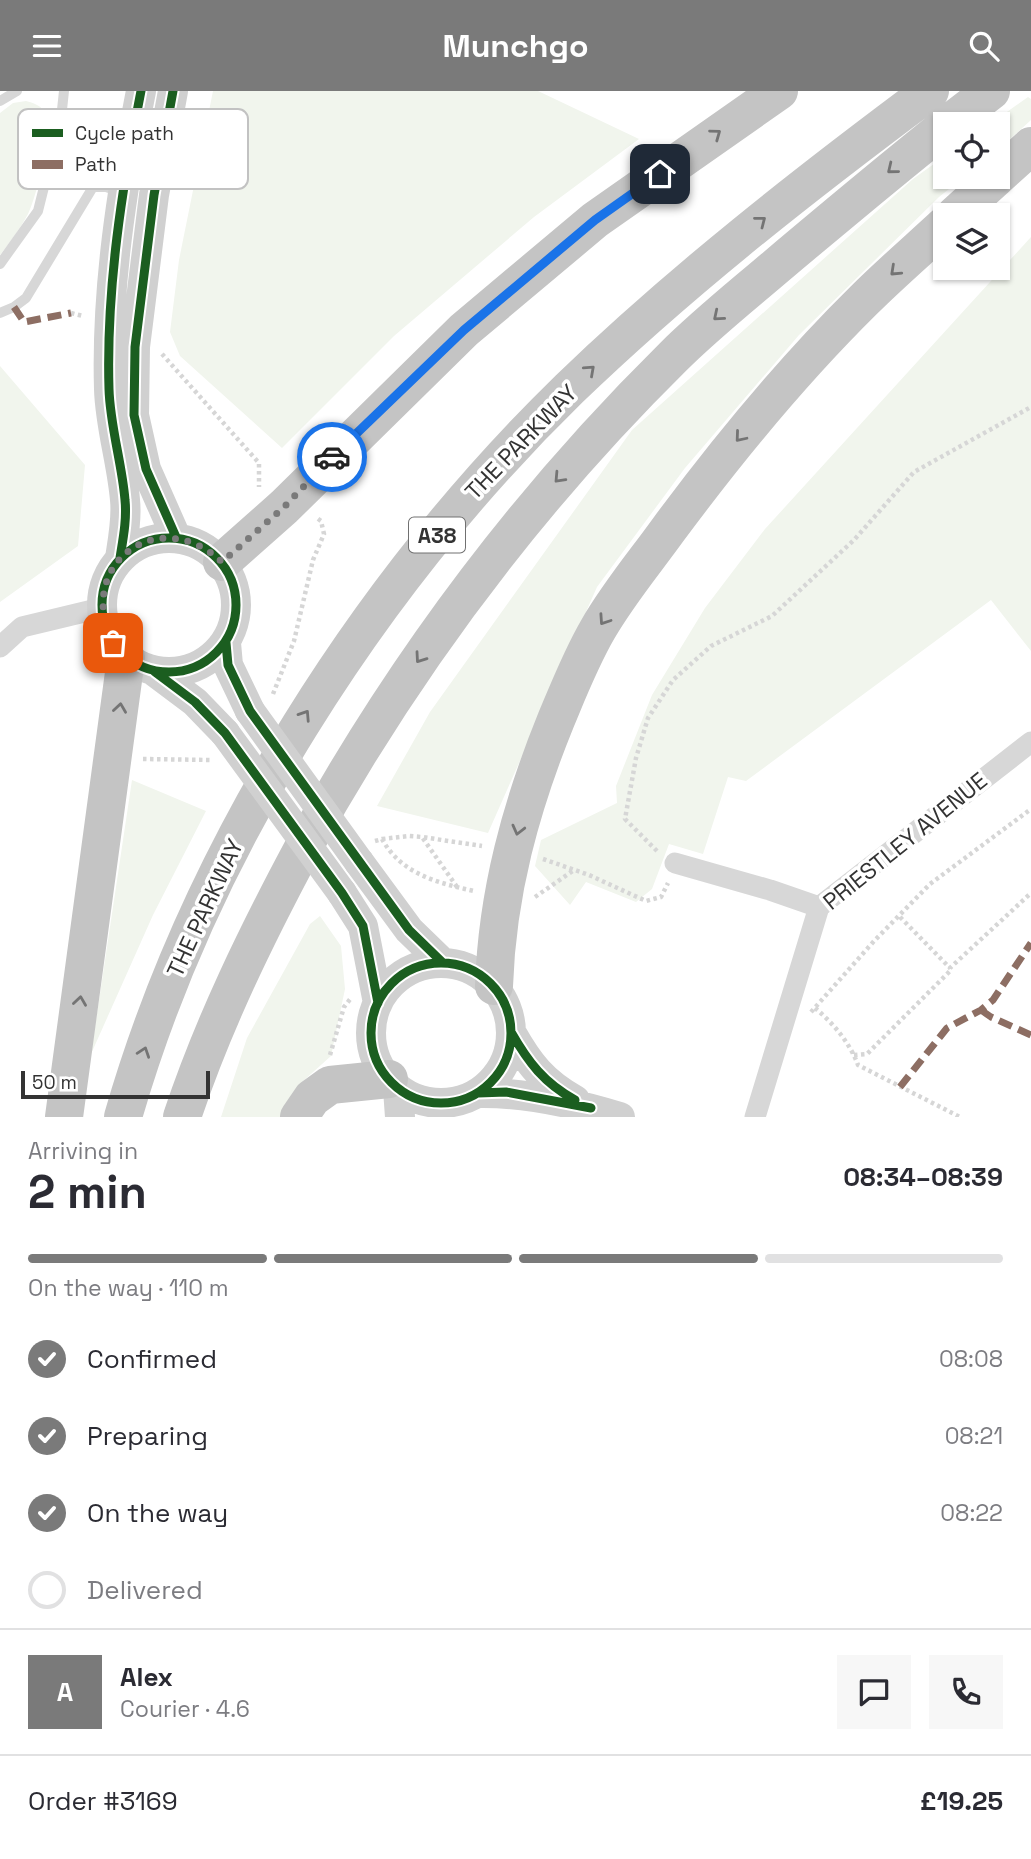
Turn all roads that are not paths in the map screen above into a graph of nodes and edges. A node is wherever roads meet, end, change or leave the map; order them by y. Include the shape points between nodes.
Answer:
1 (64, 91) edge
2 (141, 91) edge
3 (173, 91) edge
4 (779, 91) edge
5 (930, 91) edge
6 (992, 91) edge
7 (12, 92) edge
8 (0, 101) edge
9 (62, 109) edge
10 (138, 109) edge
11 (170, 109) edge
12 (964, 112) edge
13 (933, 136) edge
14 (1031, 146) edge
15 (1010, 165) edge
16 (43, 189) edge
17 (92, 189) edge
18 (112, 189) edge
19 (125, 189) edge
20 (155, 189) edge
21 (983, 189) edge
22 (124, 193) junction
23 (968, 203) edge
24 (933, 236) edge
25 (0, 264) edge
26 (0, 313) edge
27 (176, 537) junction
28 (120, 558) junction
29 (222, 562) junction
30 (101, 608) junction
31 (226, 643) junction
32 (0, 647) edge
33 (140, 664) junction
34 (1031, 742) edge
35 (675, 863) road end
36 (819, 907) junction
37 (443, 963) junction
38 (494, 986) junction
39 (378, 1003) junction
40 (511, 1032) junction
41 (396, 1095) edge
42 (466, 1103) edge
43 (591, 1108) junction
44 (64, 1117) edge
45 (123, 1117) edge
46 (182, 1117) edge
47 (299, 1117) edge
48 (620, 1117) edge
49 (755, 1117) edge

1 - 9 lane
2 - 10 main road
3 - 11 main road
29 -> 4 highway via 464,330 595,220
45 -> 5 highway, THE PARKWAY / A38 via 163,998 220,870 303,718 387,598 460,505 568,390 657,310 755,225
6 - 12 highway, A38
7 - 8 lane
13 -> 46 highway, A38 via 671,359 552,485 478,576 341,780 260,927
14 - 15 highway
16 - 25 lane via 38,211
17 - 26 lane via 26,298
18 - 22 lane
19 - 22 main road
20 - 27 main road via 135,347 134,415 146,468
21 - 23 highway
22 - 28 main road via 111,294 109,391 126,502
24 -> 38 highway via 863,301 776,394 709,475 598,628 543,751 521,816 517,898 496,943
27 - 28 main road via 136,545
27 - 29 main road via 193,541
28 - 30 main road via 109,573
29 - 31 main road via 237,602
30 - 32 street via 22,627
30 - 33 main road via 113,643
31 - 33 main road via 212,658 175,673
31 - 37 main road, bridge via 231,672 260,705 359,862 409,930
33 - 39 main road, bridge via 195,702 225,733 342,893 363,926
44 -> 33 highway via 114,759
34 - 36 street, PRIESTLEY AVENUE
35 - 36 street
36 - 49 street, PRIESTLEY AVENUE
37 - 38 main road via 471,970
37 - 39 main road via 405,973
38 - 40 main road via 509,1016
39 - 41 main road via 372,1043
40 - 42 main road via 508,1056 496,1077
40 - 43 main road via 528,1062 556,1090
41 - 42 main road
41 - 47 highway via 330,1085 312,1098
42 - 43 main road via 506,1092
43 - 48 main road

